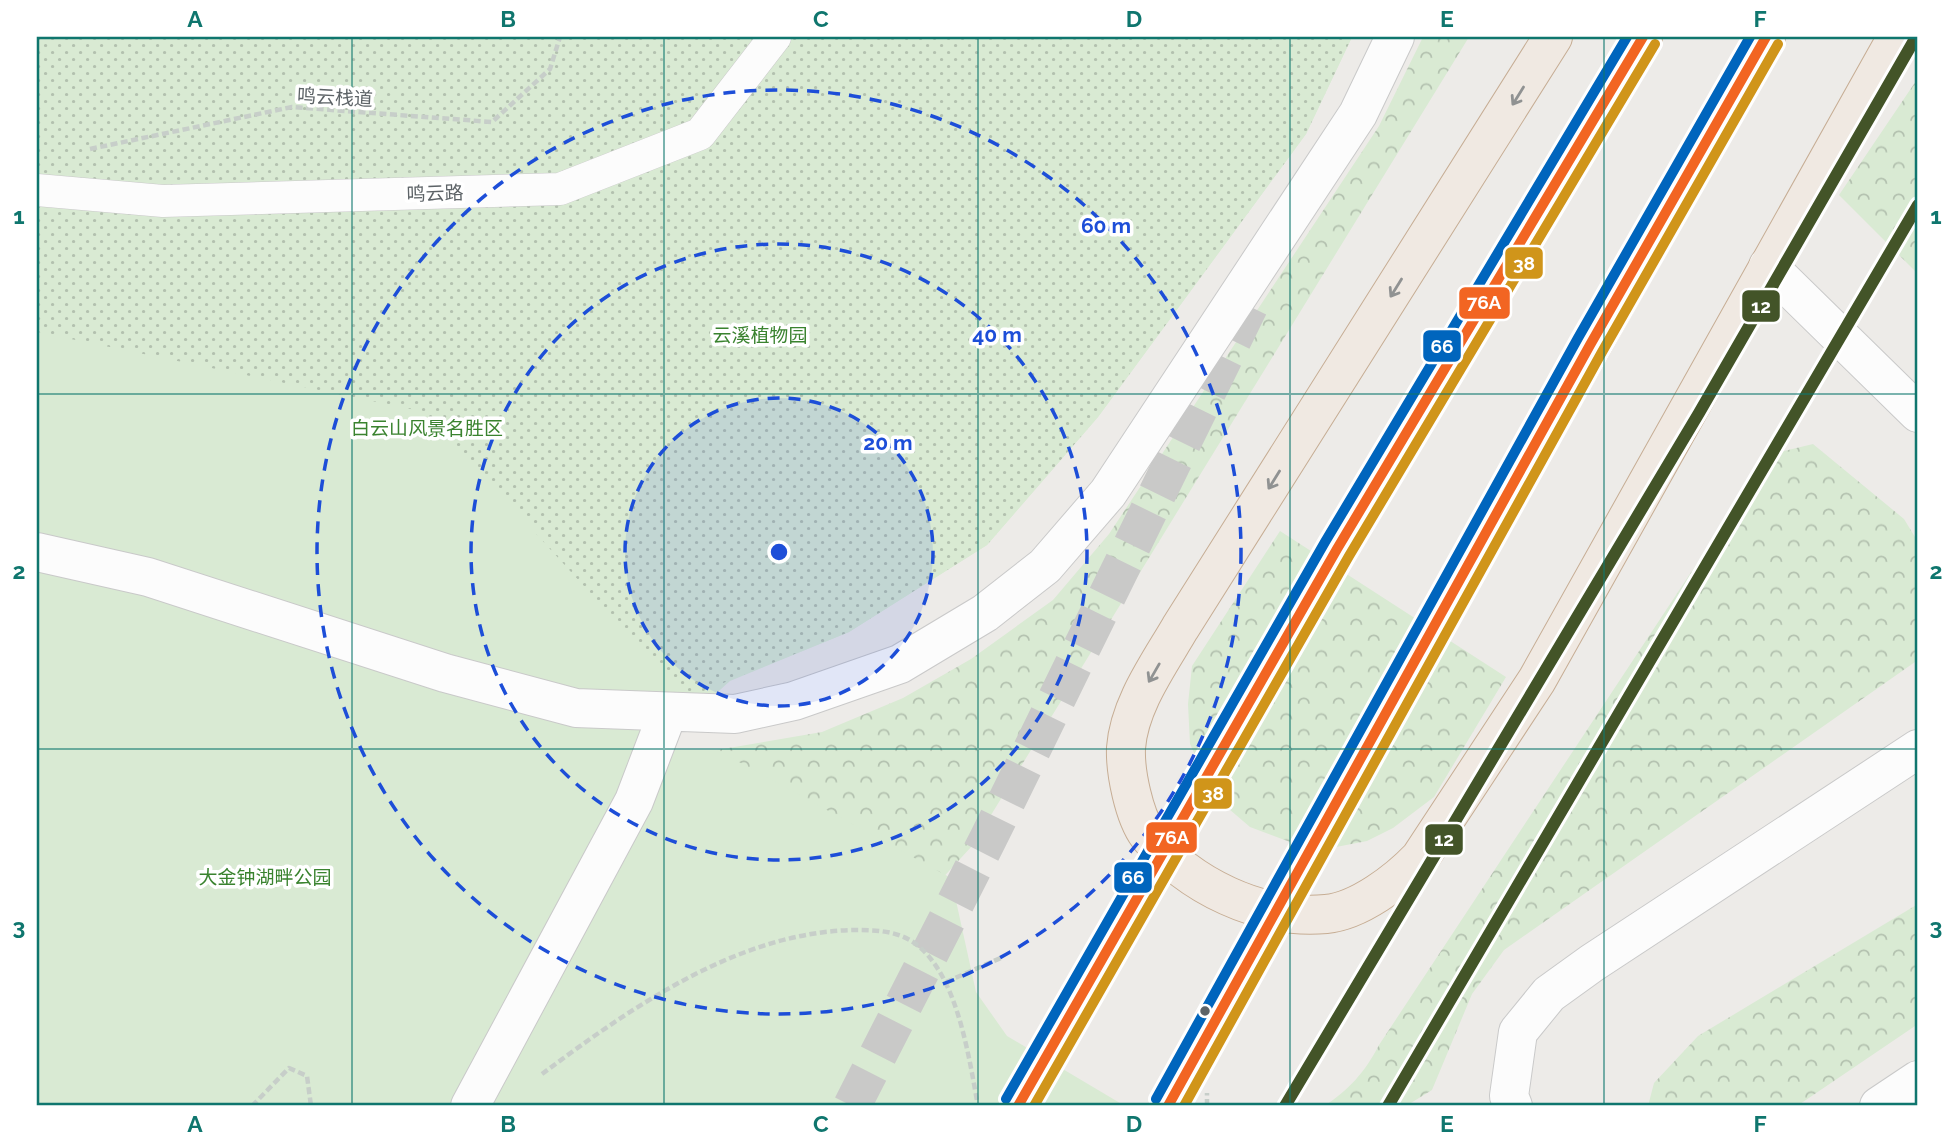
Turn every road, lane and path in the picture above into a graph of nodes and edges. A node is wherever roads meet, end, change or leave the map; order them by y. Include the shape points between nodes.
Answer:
1 (560, 37) edge
2 (775, 37) edge
3 (1395, 37) edge
4 (1553, 37) edge
5 (1643, 37) edge
6 (1766, 37) edge
7 (1897, 37) edge
8 (39, 190) edge
9 (1768, 266) junction
10 (1918, 413) edge
11 (1337, 549) tunnel mouth
12 (37, 552) edge
13 (1439, 616) tunnel mouth
14 (668, 712) junction
15 (1918, 749) edge
16 (1003, 957) dead end
17 (946, 982) junction
18 (1918, 1080) edge
19 (532, 1082) dead end
20 (1207, 1093) dead end
21 (252, 1106) edge
22 (311, 1106) edge
23 (470, 1106) edge
24 (978, 1106) edge
25 (1207, 1106) edge
26 (1513, 1106) edge
27 (1879, 1106) edge

1 - 8 path, 鸣云栈道 via 550,69 492,122 292,107 92,148
2 - 8 lane, 鸣云路 via 700,134 561,189 163,201
3 - 14 street via 1358,114 1115,482 1045,566 985,613 900,664 793,701 735,714
4 -> 9 highway via 1140,698 1126,747 1128,782 1147,833 1183,869 1221,893 1262,910 1328,914 1399,880 1420,858 1537,680
5 - 11 highway
6 - 13 highway
7 - 9 highway
9 - 10 street
12 - 14 street via 148,577 445,673 576,708
14 - 23 street via 634,801
15 - 26 street via 1549,994 1518,1032 1509,1096
16 - 17 path
17 - 19 path via 917,945 884,930 840,930 790,938 683,980
17 - 24 path via 964,1032
18 - 27 street
20 - 25 path
21 - 22 path via 289,1068 307,1076

